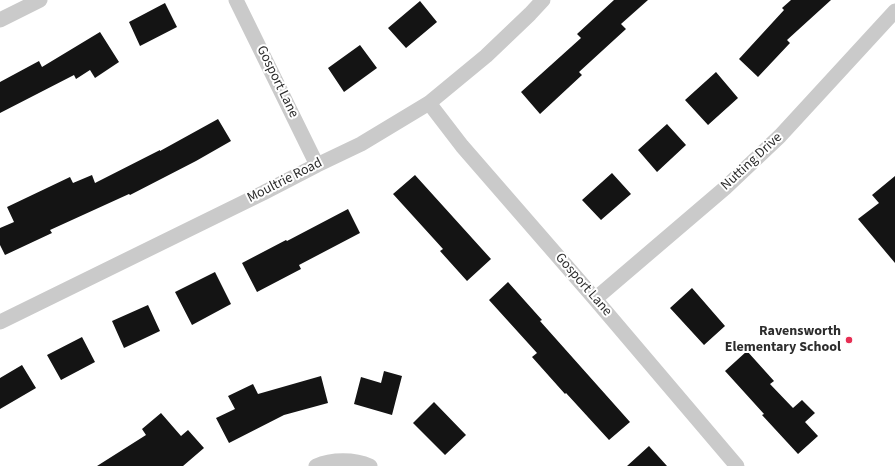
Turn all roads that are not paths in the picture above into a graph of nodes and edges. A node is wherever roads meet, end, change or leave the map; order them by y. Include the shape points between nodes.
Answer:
1 (40, 0) edge
2 (236, 0) edge
3 (543, 0) edge
4 (895, 11) edge
5 (0, 20) edge
6 (429, 103) junction
7 (317, 165) junction
8 (595, 299) junction
9 (0, 322) edge
10 (316, 466) edge
11 (370, 466) edge
12 (737, 466) edge

1 - 5 street
2 - 7 street, Gosport Lane
3 - 6 street, Moultrie Road via 486,56
4 - 8 street, Nutting Drive via 780,136
6 - 7 street, Moultrie Road via 362,144
6 - 8 street, Gosport Lane via 462,146
7 - 9 street, Moultrie Road
8 - 12 street, Gosport Lane
10 - 11 street via 334,461 350,461

